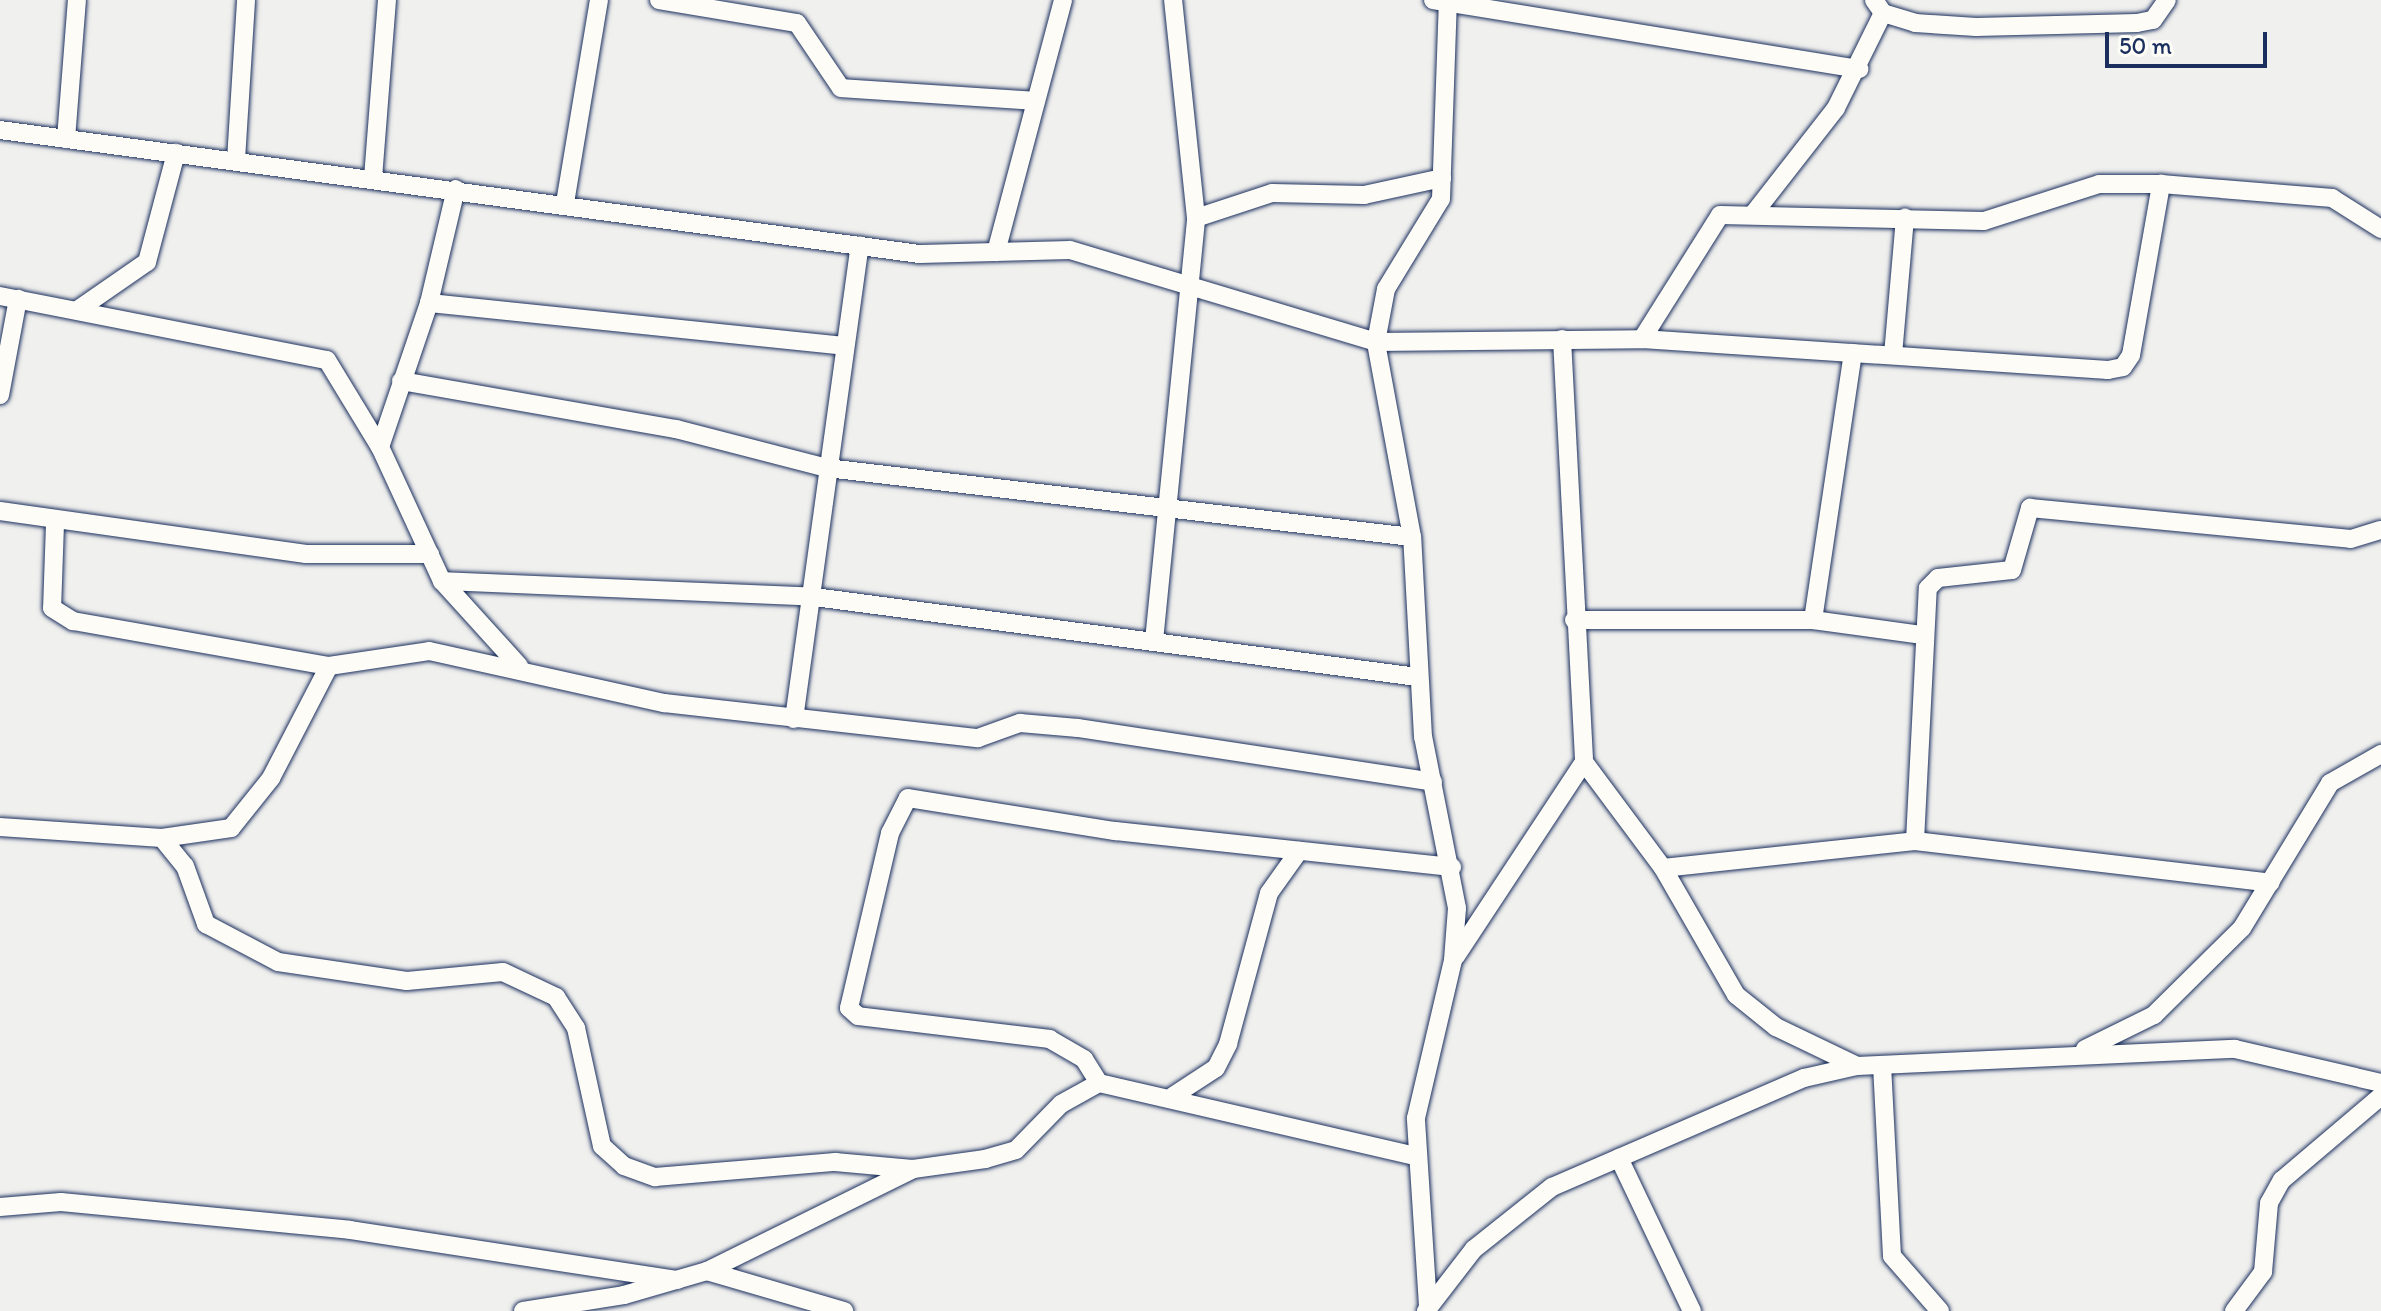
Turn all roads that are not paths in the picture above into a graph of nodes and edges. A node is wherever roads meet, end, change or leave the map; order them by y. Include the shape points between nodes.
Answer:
1 (77, 0) edge
2 (246, 0) edge
3 (387, 0) edge
4 (599, 0) edge
5 (659, 0) edge
6 (782, 0) edge
7 (1063, 0) edge
8 (1173, 0) edge
9 (1433, 0) edge
10 (1448, 0) edge
11 (2167, 0) edge
12 (1879, 7) edge
13 (777, 19) junction
14 (1859, 69) junction
15 (1036, 101) junction
16 (0, 130) edge
17 (66, 139) junction
18 (176, 153) junction
19 (236, 160) junction
20 (373, 178) junction
21 (1442, 178) junction
22 (2161, 184) junction
23 (456, 189) junction
24 (565, 203) junction
25 (1754, 213) junction
26 (1196, 218) junction
27 (1905, 218) junction
28 (2381, 229) edge
29 (860, 246) junction
30 (996, 252) junction
31 (1193, 286) junction
32 (9, 298) edge
33 (429, 303) junction
34 (79, 309) junction
35 (1562, 339) junction
36 (1642, 339) junction
37 (1376, 342) junction
38 (845, 346) junction
39 (1853, 353) junction
40 (1893, 355) junction
41 (401, 381) junction
42 (0, 395) edge
43 (380, 447) junction
44 (827, 468) junction
45 (1162, 504) junction
46 (0, 511) edge
47 (55, 524) junction
48 (2381, 530) edge
49 (1412, 537) junction
50 (430, 554) junction
51 (442, 581) junction
52 (807, 596) junction
53 (1574, 620) junction
54 (1813, 620) junction
55 (1923, 635) junction
56 (1154, 641) junction
57 (329, 666) junction
58 (519, 666) junction
59 (1417, 677) junction
60 (794, 719) junction
61 (2381, 754) edge
62 (1584, 762) junction
63 (1433, 782) junction
64 (0, 827) edge
65 (162, 838) junction
66 (1915, 841) junction
67 (1299, 851) junction
68 (1452, 867) junction
69 (1663, 868) junction
70 (2271, 883) junction
71 (1453, 960) junction
72 (2077, 1053) junction
73 (1882, 1065) junction
74 (1857, 1066) junction
75 (1099, 1083) junction
76 (2381, 1083) edge
77 (1173, 1096) junction
78 (2381, 1096) edge
79 (1416, 1156) junction
80 (1619, 1158) junction
81 (913, 1169) junction
82 (0, 1207) edge
83 (707, 1271) junction
84 (677, 1280) junction
85 (1427, 1309) edge
86 (523, 1311) edge
87 (844, 1311) edge
88 (1692, 1311) edge
89 (1940, 1311) edge
90 (2234, 1311) edge

1 - 17 street
2 - 19 street
3 - 20 street
4 - 24 street
5 - 13 street
6 - 13 street
7 - 15 street
8 - 26 street
9 - 10 street
10 - 14 street
10 - 21 street
11 - 12 street via 2153,20 2137,23 1976,27
12 - 14 street
13 - 15 street via 809,30 830,81 841,88
14 - 25 street
15 - 30 street
16 - 17 street
17 - 18 street
18 - 19 street
18 - 34 street via 147,262
19 - 20 street
20 - 23 street
21 - 26 street via 1355,195 1272,193
21 - 37 street via 1436,217 1382,299
22 - 27 street via 2099,184 1984,221
22 - 28 street via 2332,198
22 - 40 street via 2123,367
23 - 24 street
23 - 33 street
24 - 29 street
25 - 27 street
25 - 36 street via 1720,215 1709,224
26 - 31 street
27 - 40 street
29 - 30 street via 957,257
29 - 38 street
30 - 31 street via 1070,250
31 - 37 street
31 - 45 street
32 - 34 street
32 - 42 street
33 - 38 street
33 - 41 street
34 - 43 street via 327,360
35 - 36 street
35 - 37 street
35 - 53 street
36 - 39 street
37 - 49 street
38 - 44 street
39 - 40 street
39 - 54 street
41 - 43 street
41 - 44 street via 676,429
43 - 50 street
44 - 45 street
44 - 52 street
45 - 49 street
45 - 56 street
46 - 47 street
47 - 50 street via 306,554
47 - 57 street via 52,608 59,617
48 - 55 street via 2351,539 2030,508 2012,570 1930,581
49 - 59 street
50 - 51 street
51 - 52 street
51 - 58 street
52 - 56 street
52 - 60 street
53 - 54 street
53 - 62 street
54 - 55 street
55 - 66 street
56 - 59 street
57 - 58 street via 415,650
57 - 65 street via 250,812 231,828
58 - 60 street via 664,703
59 - 63 street
60 - 63 street via 978,738 1020,723 1078,728
61 - 70 street via 2330,783
62 - 69 street
62 - 71 street
63 - 68 street
64 - 65 street
65 - 81 street via 185,866 206,924 278,962 407,981 503,972 556,997 576,1028 588,1110 602,1146 624,1166 683,1180 835,1162
66 - 69 street
66 - 70 street
67 - 68 street
67 - 75 street via 908,798 890,833 849,1008 858,1016 1050,1039 1084,1059
67 - 77 street via 1269,893 1228,1044 1216,1068
68 - 71 street
69 - 74 street via 1736,995 1776,1027
70 - 72 street via 2242,928 2154,1015
71 - 79 street via 1420,1092
72 - 73 street
72 - 76 street via 2235,1049
73 - 74 street
73 - 89 street via 1892,1256
74 - 80 street via 1804,1078
75 - 77 street
75 - 81 street via 1061,1104 1016,1150
77 - 79 street
78 - 90 street via 2282,1180 2269,1203 2263,1272
79 - 85 street
80 - 85 street via 1552,1187 1502,1222
80 - 88 street
81 - 83 street
82 - 84 street via 61,1202 350,1230
83 - 84 street
83 - 87 street
84 - 86 street

